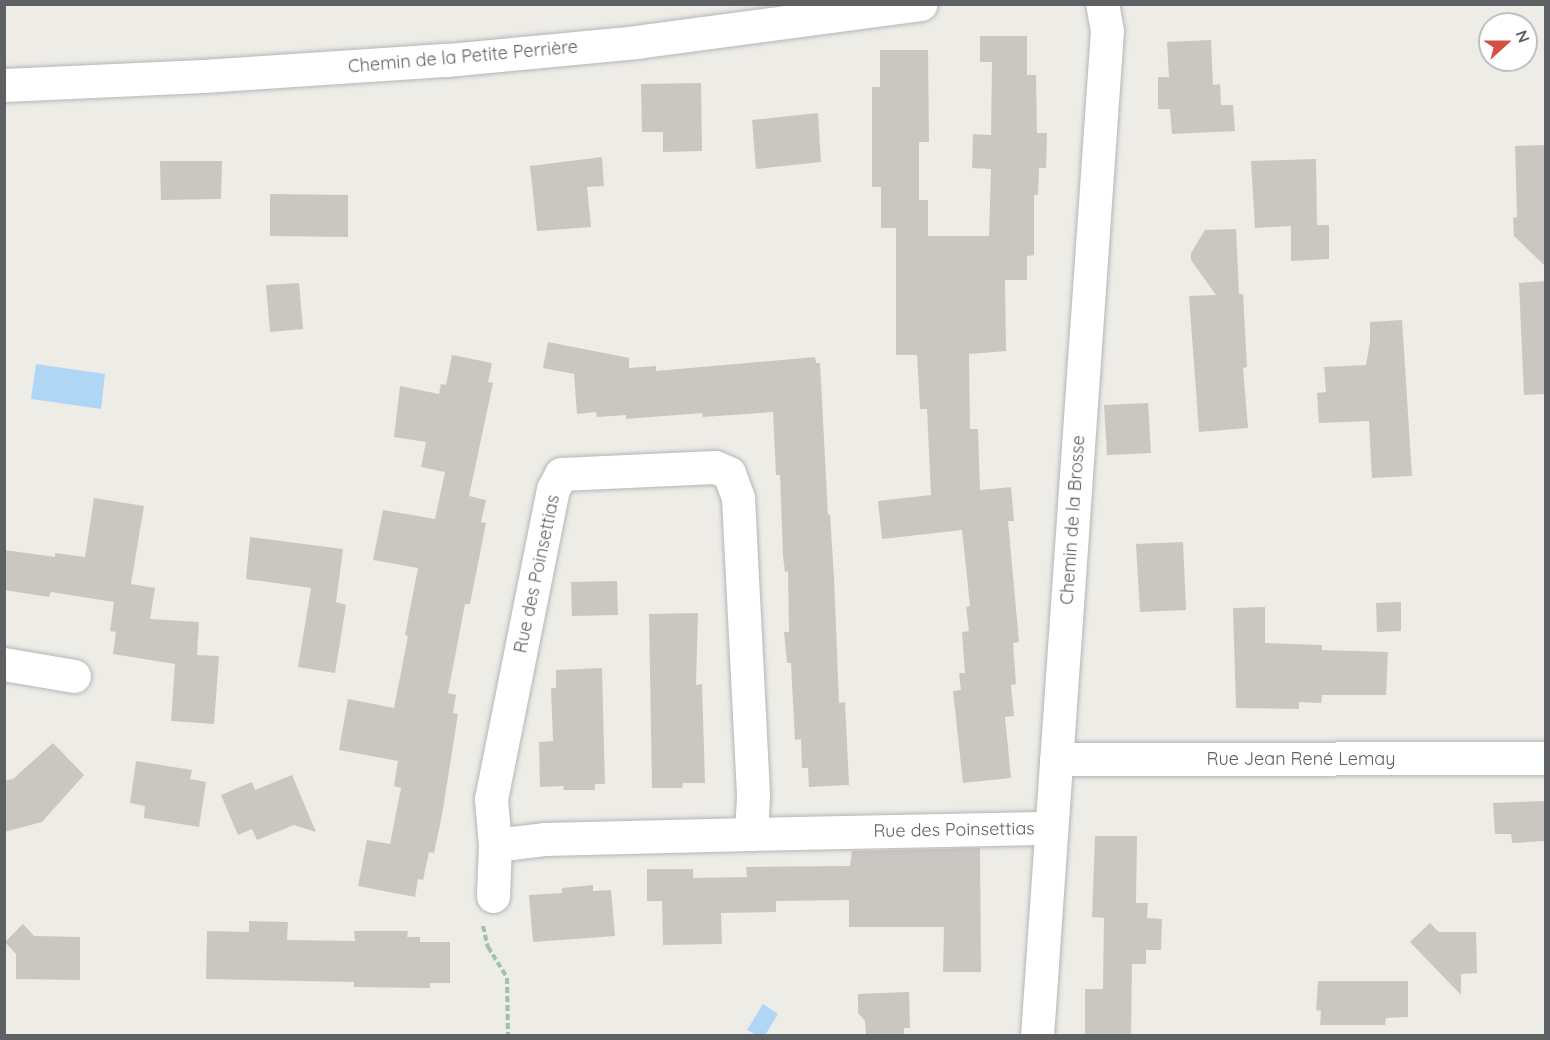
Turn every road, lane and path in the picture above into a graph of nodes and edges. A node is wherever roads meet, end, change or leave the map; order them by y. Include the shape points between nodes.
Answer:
1 (920, 4) edge
2 (1102, 4) edge
3 (4, 85) edge
4 (4, 664) edge
5 (74, 676) dead end
6 (1545, 758) edge
7 (1056, 759) junction
8 (1049, 828) junction
9 (750, 834) junction
10 (495, 845) junction
11 (493, 897) joint
12 (508, 1035) edge
13 (1037, 1035) edge

1 - 3 street, Chemin de la Petite Perrière via 636,42 447,60
2 - 7 street, Chemin de la Brosse via 1107,31
4 - 5 street
6 - 7 street, Rue Jean René Lemay
7 - 8 street, Chemin de la Brosse
8 - 9 street, Rue des Poinsettias
8 - 13 street, Chemin de la Brosse
9 - 10 street, Rue des Poinsettias via 544,839
9 - 10 street, Rue des Poinsettias via 753,796 738,498 729,473 703,467 561,474 553,489 491,799
10 - 11 street, Rue des Poinsettias
11 - 12 path via 480,915 488,947 507,978

